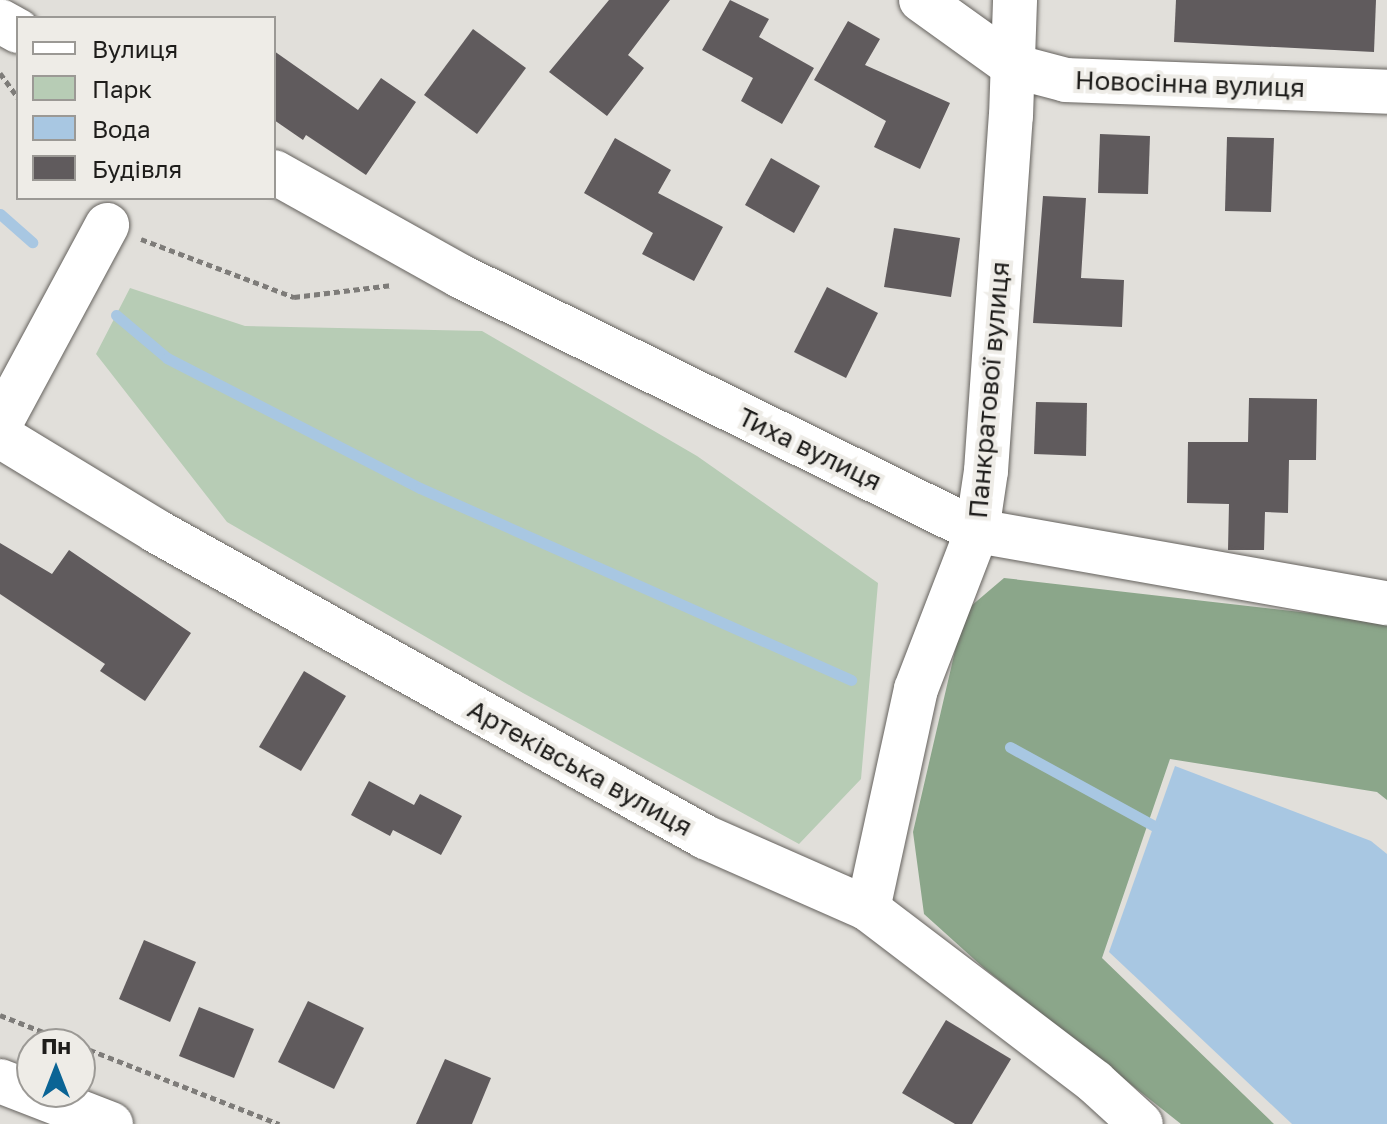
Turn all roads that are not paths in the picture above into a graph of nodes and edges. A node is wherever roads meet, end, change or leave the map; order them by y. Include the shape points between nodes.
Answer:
1 (921, 0) edge
2 (1015, 0) edge
3 (1013, 66) junction
4 (1387, 92) edge
5 (276, 173) edge
6 (107, 225) road end
7 (0, 424) edge
8 (0, 436) edge
9 (977, 531) junction
10 (1387, 603) edge
11 (868, 909) junction
12 (0, 1081) edge
13 (111, 1124) edge
14 (1141, 1124) edge

1 - 3 street, Новосінна вулиця
2 - 3 street, Панкратової вулиця
3 - 4 street, Новосінна вулиця via 1066,80
3 - 9 street, Панкратової вулиця via 986,471
5 - 9 street, Тиха вулиця via 460,276
6 - 7 street
8 - 11 street, Артеківська вулиця via 156,531 705,837
9 - 10 street, Тиха вулиця
9 - 11 street, Панкратової вулиця via 916,689
11 - 14 street, Артеківська вулиця via 1095,1082
12 - 13 street

